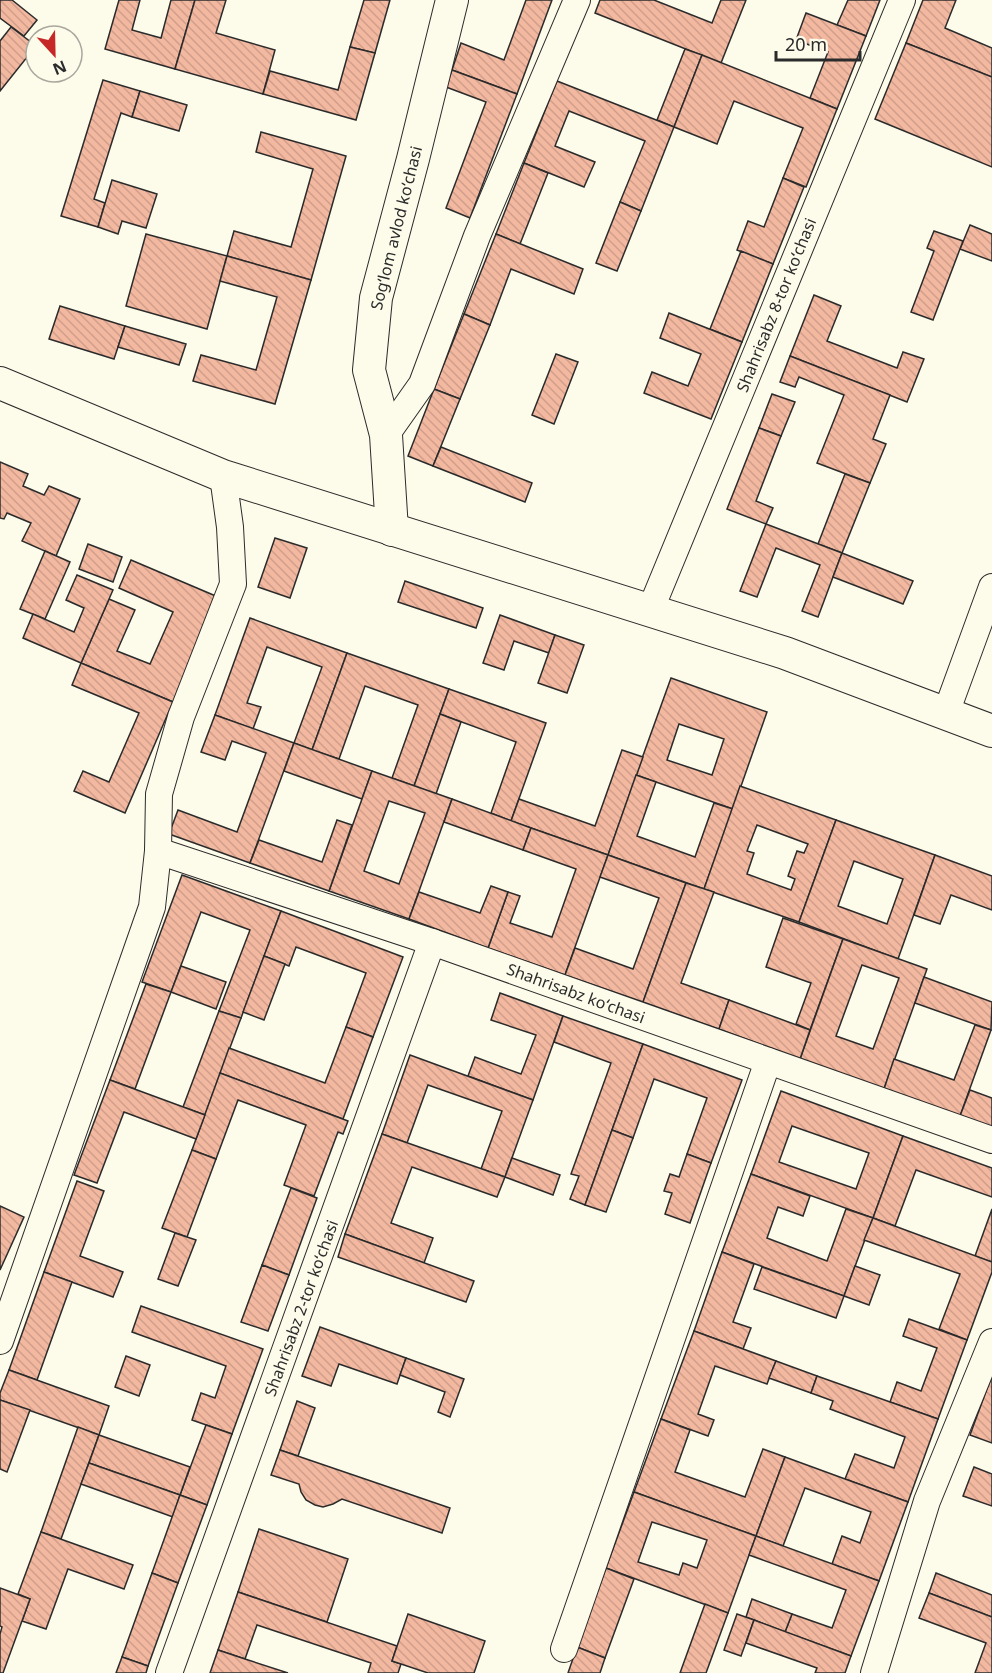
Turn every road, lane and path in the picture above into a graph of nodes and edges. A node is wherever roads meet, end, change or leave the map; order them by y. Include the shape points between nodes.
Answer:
1 (452, 0) edge
2 (577, 0) edge
3 (902, 0) edge
4 (0, 382) edge
5 (386, 435) junction
6 (223, 476) junction
7 (392, 530) junction
8 (992, 587) edge
9 (650, 611) junction
10 (946, 713) junction
11 (992, 731) edge
12 (158, 851) junction
13 (432, 942) junction
14 (768, 1061) junction
15 (992, 1140) edge
16 (0, 1341) edge
17 (992, 1342) edge
18 (564, 1649) dead end
19 (169, 1673) edge
20 (874, 1673) edge

1 - 5 street, Sogʻlom avlod koʻchasi via 376,298 369,370
2 - 5 street via 477,236 422,384
3 - 9 street, Shahrisabz 8-tor koʻchasi
4 - 6 street
5 - 7 street, Sogʻlom avlod koʻchasi
6 - 7 street
6 - 12 street via 233,584 181,717 162,783
7 - 9 street
8 - 10 street
9 - 10 street via 785,653
10 - 11 street
12 - 13 street, Shahrisabz koʻchasi
12 - 16 street via 152,907
13 - 14 street, Shahrisabz koʻchasi
13 - 19 street, Shahrisabz 2-tor koʻchasi
14 - 15 street, Shahrisabz koʻchasi
14 - 18 street
17 - 20 street via 927,1501

